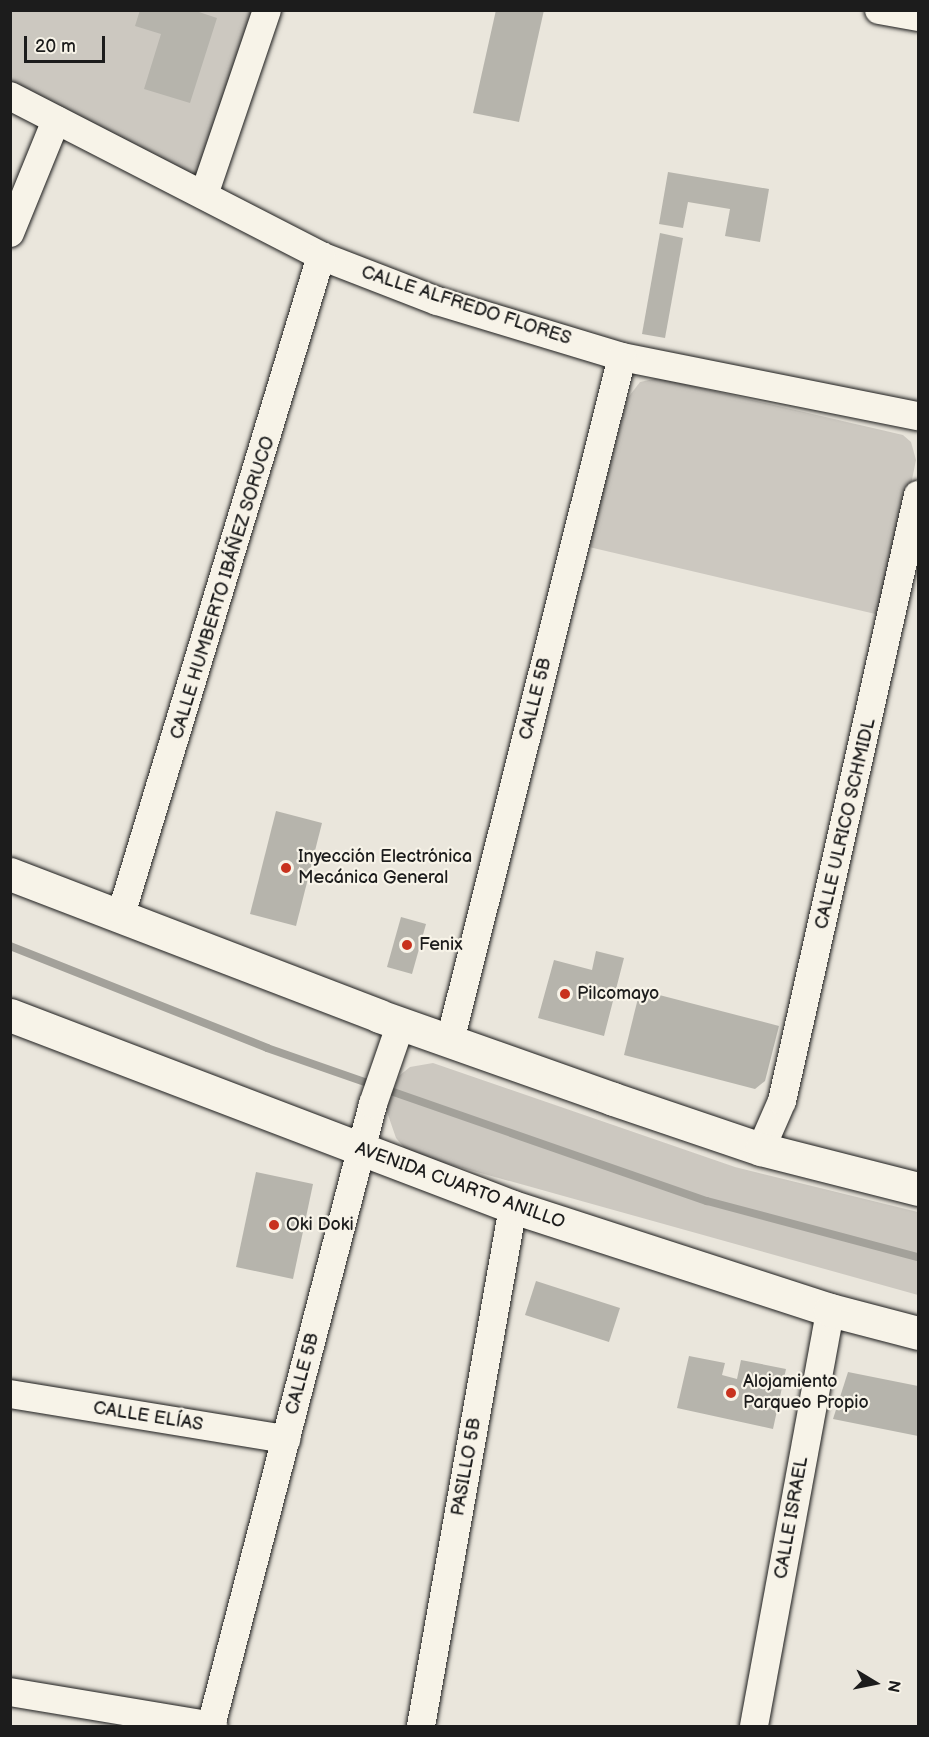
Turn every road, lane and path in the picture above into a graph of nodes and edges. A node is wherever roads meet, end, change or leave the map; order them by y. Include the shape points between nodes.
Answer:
1 (267, 10) edge
2 (879, 10) edge
3 (918, 17) edge
4 (10, 96) edge
5 (56, 120) junction
6 (204, 195) junction
7 (10, 233) edge
8 (321, 256) junction
9 (622, 357) junction
10 (918, 416) edge
11 (918, 495) edge
12 (10, 874) edge
13 (120, 918) junction
14 (10, 1015) edge
15 (401, 1023) junction
16 (450, 1041) junction
17 (361, 1149) junction
18 (761, 1149) junction
19 (918, 1189) edge
20 (513, 1207) junction
21 (830, 1310) junction
22 (918, 1333) edge
23 (10, 1394) edge
24 (286, 1439) junction
25 (10, 1692) edge
26 (212, 1726) edge
27 (421, 1726) edge
28 (754, 1726) edge

1 - 6 street
2 - 3 street
4 - 5 street, CALLE ALFREDO FLORES
5 - 6 street, CALLE ALFREDO FLORES
5 - 7 street
6 - 8 street, CALLE ALFREDO FLORES
8 - 9 street, CALLE ALFREDO FLORES via 437,300
8 - 13 street, CALLE HUMBERTO IBÁÑEZ SORUCO
9 - 10 street, CALLE ALFREDO FLORES
9 - 16 street, CALLE 5B
11 - 18 street, CALLE ULRICO SCHMIDL via 782,1101
12 - 13 highway
13 - 15 highway
14 - 17 highway, AVENIDA CUARTO ANILLO
15 - 16 highway
15 - 17 street, CALLE 5B
16 - 18 highway
17 - 20 highway, AVENIDA CUARTO ANILLO
17 - 24 street, CALLE 5B
18 - 19 highway
20 - 21 highway, AVENIDA CUARTO ANILLO
20 - 27 street, PASILLO 5B
21 - 22 highway, AVENIDA CUARTO ANILLO
21 - 28 street, CALLE ISRAEL
23 - 24 street, CALLE ELÍAS
24 - 26 street, CALLE 5B
25 - 26 street

